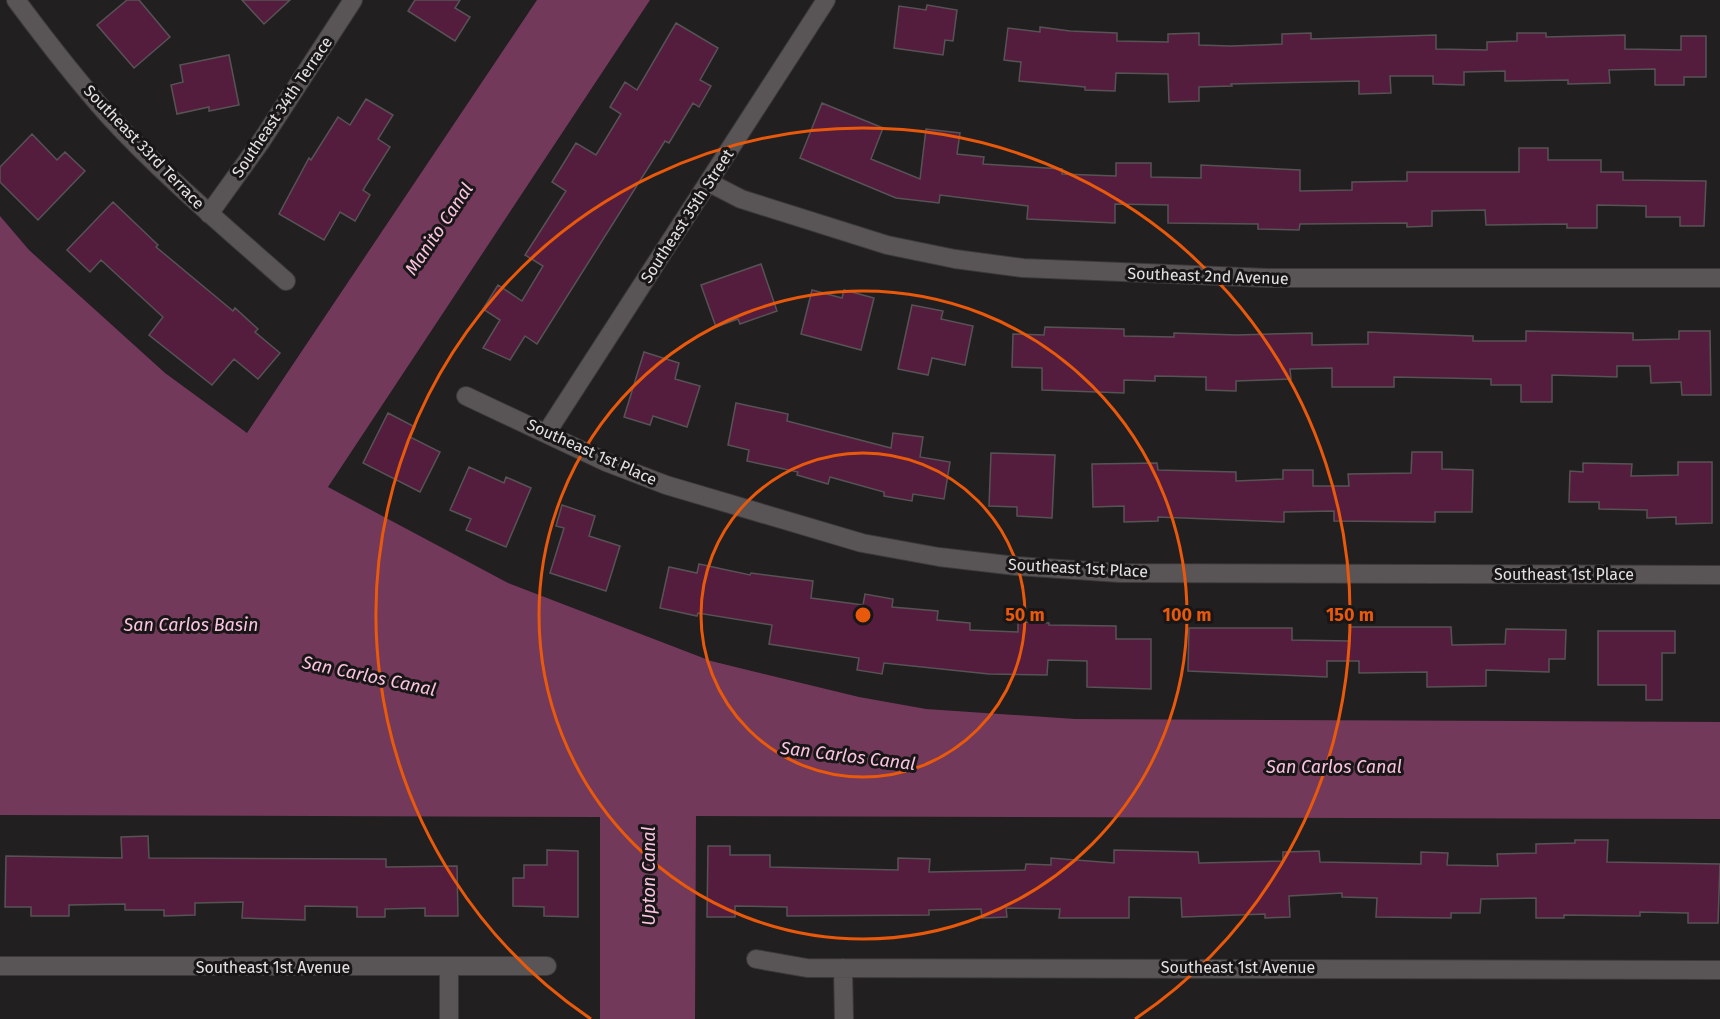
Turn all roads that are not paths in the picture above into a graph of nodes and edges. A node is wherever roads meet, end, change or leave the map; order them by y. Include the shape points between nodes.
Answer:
1 (16, 0) edge
2 (353, 0) edge
3 (826, 0) edge
4 (710, 183) junction
5 (209, 214) junction
6 (1720, 278) edge
7 (286, 281) dead end
8 (466, 396) dead end
9 (547, 432) junction
10 (1720, 574) edge
11 (756, 959) dead end
12 (0, 966) edge
13 (546, 966) dead end
14 (449, 968) junction
15 (843, 968) junction
16 (1720, 970) edge
17 (449, 1019) edge
18 (844, 1019) edge

1 - 5 street, Southeast 33rd Terrace via 108,115
2 - 5 street, Southeast 34th Terrace
3 - 4 street, Southeast 35th Street
4 - 6 street, Southeast 2nd Avenue via 741,199 887,245 1023,268 1268,278
4 - 9 street, Southeast 35th Street
5 - 7 street, Southeast 33rd Terrace
8 - 9 street, Southeast 1st Place
9 - 10 street, Southeast 1st Place via 616,465 762,515 862,543 1016,566 1120,573
11 - 15 street, Southeast 1st Avenue via 807,968
12 - 14 street, Southeast 1st Avenue
13 - 14 street, Southeast 1st Avenue
14 - 17 street
15 - 16 street, Southeast 1st Avenue
15 - 18 street

